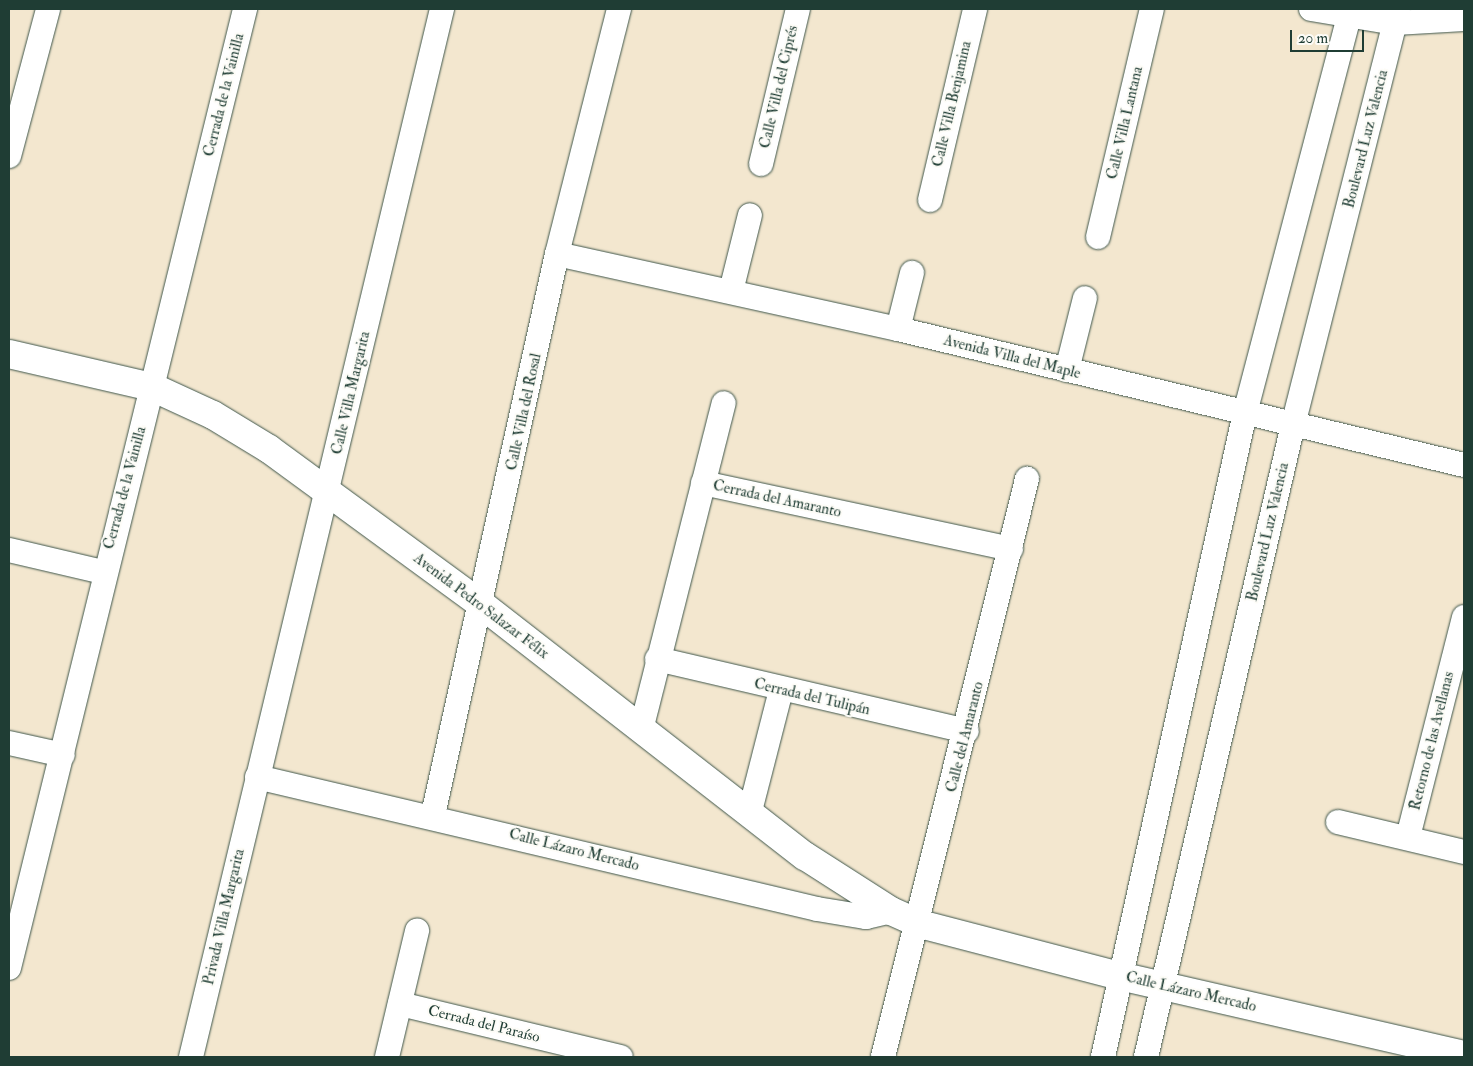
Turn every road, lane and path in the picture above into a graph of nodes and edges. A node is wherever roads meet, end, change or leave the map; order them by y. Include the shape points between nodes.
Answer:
1 (48, 9) edge
2 (245, 9) edge
3 (442, 9) edge
4 (619, 9) edge
5 (798, 9) edge
6 (974, 9) edge
7 (1152, 9) edge
8 (1310, 9) edge
9 (1350, 13) edge
10 (1397, 16) edge
11 (1464, 18) edge
12 (9, 153) edge
13 (761, 164) dead end
14 (930, 200) dead end
15 (750, 215) dead end
16 (1098, 237) dead end
17 (557, 254) junction
18 (912, 273) dead end
19 (731, 291) junction
20 (1085, 298) dead end
21 (898, 329) junction
22 (9, 354) edge
23 (1067, 370) junction
24 (152, 387) junction
25 (724, 402) dead end
26 (1245, 412) junction
27 (1293, 425) junction
28 (1464, 465) edge
29 (1027, 479) dead end
30 (703, 483) junction
31 (328, 492) junction
32 (1011, 549) junction
33 (9, 550) edge
34 (103, 572) junction
35 (482, 605) junction
36 (1464, 618) edge
37 (1459, 657) edge
38 (657, 659) junction
39 (781, 690) junction
40 (641, 730) junction
41 (967, 732) junction
42 (9, 743) edge
43 (63, 755) junction
44 (256, 777) junction
45 (750, 811) junction
46 (433, 815) junction
47 (1338, 822) dead end
48 (1408, 837) junction
49 (1464, 852) edge
50 (891, 911) junction
51 (920, 924) junction
52 (418, 931) dead end
53 (12, 936) edge
54 (9, 968) edge
55 (1124, 977) junction
56 (1162, 984) junction
57 (400, 1004) junction
58 (580, 1053) edge
59 (1464, 1055) edge
60 (191, 1057) edge
61 (388, 1057) edge
62 (620, 1057) edge
63 (883, 1057) edge
64 (1103, 1057) edge
65 (1146, 1057) edge

1 - 12 street
2 - 24 street, Cerrada de la Vainilla
3 - 31 street, Calle Villa Margarita
4 - 17 street, Calle Villa del Rosal
5 - 13 street, Calle Villa del Ciprés
6 - 14 street, Calle Villa Benjamina
7 - 16 street, Calle Villa Lantana
8 - 9 street
9 - 10 street
9 - 26 street
10 - 11 street
10 - 27 street, Boulevard Luz Valencia
15 - 19 street
17 - 19 street, Avenida Villa del Maple
17 - 35 street, Calle Villa del Rosal
18 - 21 street
19 - 21 street, Avenida Villa del Maple
20 - 23 street
21 - 23 street, Avenida Villa del Maple
22 - 24 street, Avenida Pedro Salazar Félix
23 - 26 street, Avenida Villa del Maple
24 - 31 street, Avenida Pedro Salazar Félix via 213,414
24 - 34 street, Cerrada de la Vainilla
25 - 30 street
26 - 27 street, Avenida Villa del Maple
26 - 55 street
27 - 28 street, Avenida Villa del Maple
27 - 56 street, Boulevard Luz Valencia
29 - 32 street, Calle del Amaranto
30 - 32 street, Cerrada del Amaranto
30 - 38 street, Cerrada del Amaranto
31 - 35 street, Avenida Pedro Salazar Félix
31 - 44 street, Calle Villa Margarita
32 - 41 street, Calle del Amaranto
33 - 34 street
34 - 43 street, Cerrada de la Vainilla
35 - 40 street, Avenida Pedro Salazar Félix
35 - 46 street, Calle Villa del Rosal
36 - 37 street, Retorno de las Avellanas
37 - 48 street, Retorno de las Avellanas
38 - 39 street, Cerrada del Tulipán
38 - 40 street, Cerrada del Amaranto
39 - 41 street, Cerrada del Tulipán
39 - 45 street
40 - 45 street, Avenida Pedro Salazar Félix
41 - 51 street, Calle del Amaranto
42 - 43 street
43 - 53 street, Cerrada de la Vainilla
44 - 46 street, Calle Lázaro Mercado
44 - 60 street, Privada Villa Margarita
45 - 50 street, Avenida Pedro Salazar Félix via 805,856
46 - 50 street, Calle Lázaro Mercado via 817,910 866,917
47 - 48 street
48 - 49 street
50 - 51 street, Avenida Pedro Salazar Félix
51 - 55 street, Calle Lázaro Mercado
51 - 63 street
52 - 57 street
53 - 54 street, Cerrada de la Vainilla
55 - 56 street, Calle Lázaro Mercado
55 - 64 street
56 - 59 street, Calle Lázaro Mercado
56 - 65 street, Boulevard Luz Valencia
57 - 58 street, Cerrada del Paraíso
57 - 61 street
58 - 62 street, Cerrada del Paraíso

